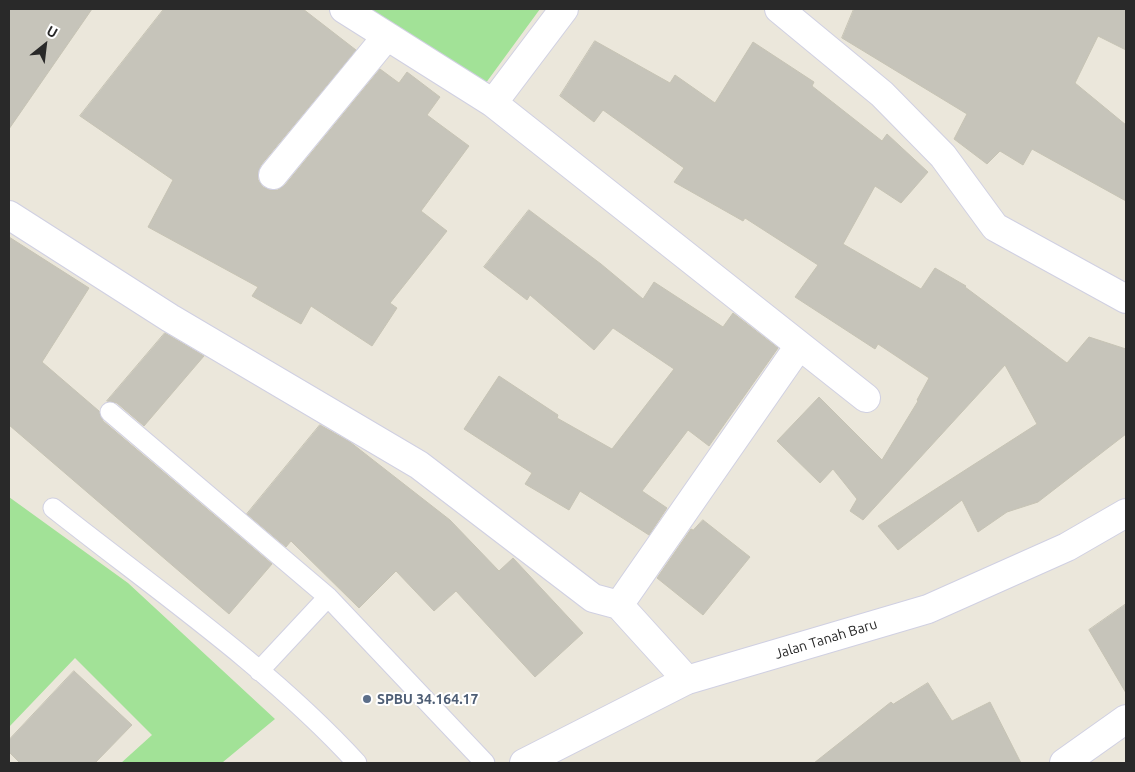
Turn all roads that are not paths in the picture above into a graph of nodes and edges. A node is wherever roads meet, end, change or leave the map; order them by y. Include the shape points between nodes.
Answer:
1 (344, 9) edge
2 (564, 9) edge
3 (779, 9) edge
4 (387, 36) junction
5 (493, 103) junction
6 (273, 175) dead end
7 (9, 215) edge
8 (1126, 299) edge
9 (799, 346) junction
10 (866, 398) dead end
11 (110, 412) dead end
12 (53, 508) dead end
13 (1126, 513) edge
14 (328, 597) junction
15 (619, 605) junction
16 (260, 671) junction
17 (686, 680) junction
18 (1126, 719) edge
19 (357, 763) edge
20 (485, 763) edge
21 (524, 763) edge
22 (1064, 763) edge

1 - 4 street
2 - 5 street
3 - 8 street via 882,94 943,156 995,226
4 - 5 street
4 - 6 street
5 - 9 street
7 - 15 street via 170,318 420,465 593,598
9 - 10 street
9 - 15 street
11 - 14 lane
12 - 16 lane
13 - 17 street, Jalan Tanah Baru via 1067,547 928,609
14 - 16 lane
14 - 20 lane
15 - 17 street
16 - 19 lane
17 - 21 street, Jalan Tanah Baru
18 - 22 street

